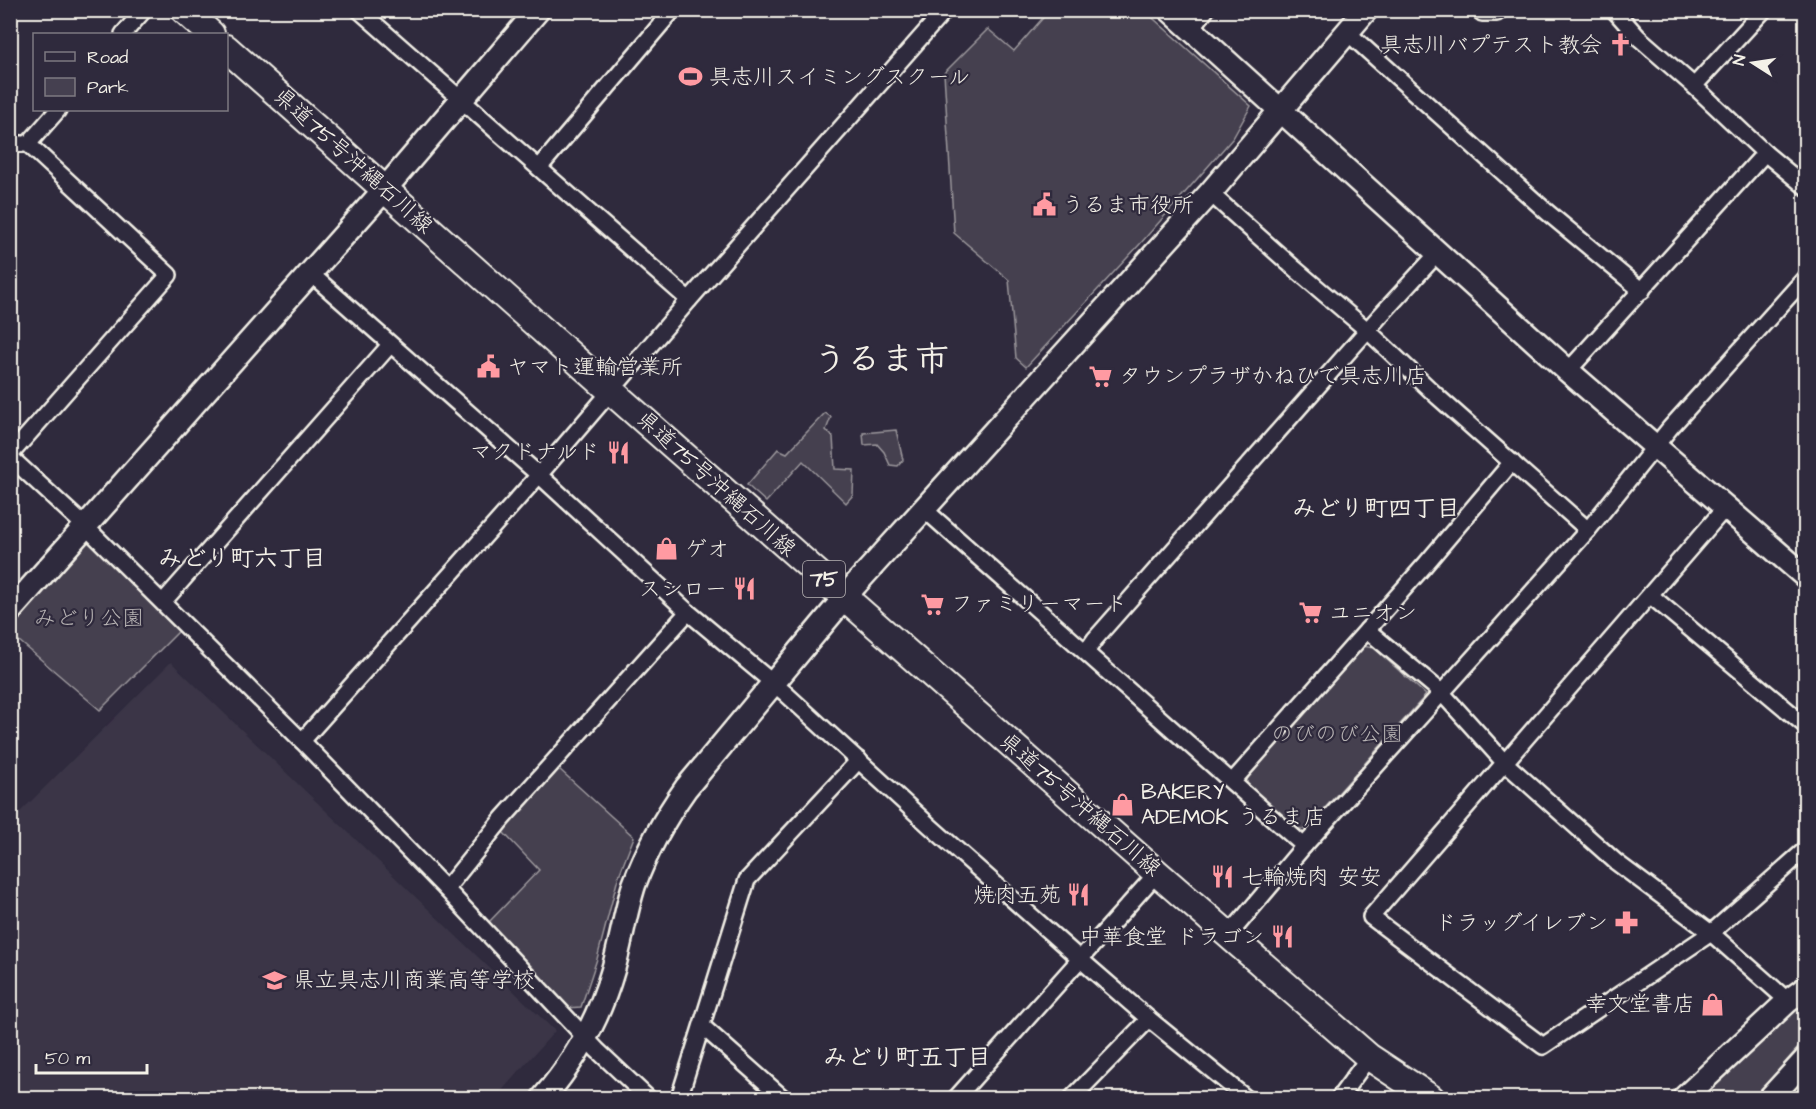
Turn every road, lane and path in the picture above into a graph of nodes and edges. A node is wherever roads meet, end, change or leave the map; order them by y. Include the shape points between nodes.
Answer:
1 (144, 10) edge
2 (184, 10) edge
3 (359, 10) edge
4 (538, 10) edge
5 (673, 10) edge
6 (945, 10) edge
7 (1170, 10) edge
8 (1206, 10) edge
9 (1366, 10) edge
10 (1479, 10) edge
11 (1500, 10) edge
12 (1614, 10) edge
13 (1764, 10) edge
14 (1191, 29) junction
15 (1347, 32) junction
16 (124, 33) edge
17 (210, 33) edge
18 (228, 50) edge
19 (1694, 86) junction
20 (461, 102) junction
21 (57, 111) edge
22 (1281, 111) junction
23 (10, 144) edge
24 (28, 144) junction
25 (1766, 153) junction
26 (539, 168) junction
27 (1806, 187) edge
28 (385, 189) junction
29 (1210, 193) junction
30 (1438, 253) junction
31 (310, 273) junction
32 (1806, 277) edge
33 (1642, 291) junction
34 (689, 300) junction
35 (1367, 330) junction
36 (390, 345) junction
37 (1568, 371) junction
38 (611, 391) junction
39 (1654, 447) junction
40 (10, 456) edge
41 (1512, 462) junction
42 (539, 475) junction
43 (1725, 508) junction
44 (924, 509) junction
45 (86, 527) junction
46 (1588, 530) junction
47 (1806, 577) edge
48 (1650, 596) junction
49 (845, 598) junction
50 (162, 602) junction
51 (10, 611) edge
52 (688, 612) junction
53 (1367, 630) junction
54 (1086, 652) junction
55 (772, 684) junction
56 (1441, 692) junction
57 (1806, 726) edge
58 (303, 741) junction
59 (859, 760) junction
60 (1504, 762) junction
61 (1232, 782) junction
62 (1304, 846) junction
63 (1806, 849) edge
64 (1157, 873) junction
65 (446, 889) junction
66 (1711, 933) junction
67 (1229, 935) junction
68 (1080, 960) junction
69 (1797, 994) edge
70 (1149, 1019) junction
71 (702, 1026) junction
72 (586, 1039) junction
73 (1369, 1057) junction
74 (1806, 1059) edge
75 (543, 1098) edge
76 (648, 1098) edge
77 (679, 1098) edge
78 (783, 1098) edge
79 (956, 1098) edge
80 (1072, 1098) edge
81 (1246, 1098) edge
82 (1339, 1098) edge
83 (1431, 1098) edge
84 (1684, 1098) edge
85 (1770, 1098) edge

1 - 16 street
2 - 17 main road
3 - 20 street
4 - 20 street
5 - 26 street
6 - 34 street
7 - 14 street
8 - 14 street
9 - 15 street
10 - 11 street
12 - 19 street via 1638,37
13 - 19 street
14 - 22 street
15 - 22 street
15 - 33 street via 1547,213
18 - 28 main road, 県道75号沖縄石川線 / 75
19 - 25 street
20 - 26 street
20 - 28 street
21 - 24 street
22 - 29 street
22 - 30 street
23 - 24 street
24 - 40 street via 169,275
25 - 27 street
25 - 33 street
26 - 34 street
28 - 31 street
28 - 38 main road, 県道75号沖縄石川線 / 75
29 - 35 street
29 - 44 street
30 - 35 street
30 - 37 street
31 - 36 street
31 - 45 street
32 - 39 street
33 - 37 street
34 - 38 street
35 - 41 street
35 - 54 street
36 - 42 street
36 - 50 street
37 - 39 street
38 - 42 street
38 - 49 main road, 県道75号沖縄石川線 / 75
39 - 43 street
39 - 46 street
40 - 45 street
41 - 46 street
41 - 53 street
42 - 52 street
42 - 58 street
43 - 47 street
43 - 48 street
44 - 49 street
44 - 54 street
45 - 50 street
45 - 51 street
46 - 56 street
48 - 57 street
48 - 60 street
49 - 55 street
49 - 64 main road, 県道75号沖縄石川線 / 75
50 - 58 street
52 - 55 street
52 - 65 street via 503,818
53 - 56 street
53 - 61 street
54 - 61 street
55 - 59 street
55 - 72 street via 686,788 651,844 633,888 605,994
56 - 60 street
56 - 62 street
58 - 65 street
59 - 68 street
59 - 71 street via 747,880
60 - 66 street via 1616,862
60 - 66 street via 1371,917 1543,1046
61 - 62 street
62 - 67 street
63 - 66 street
64 - 67 main road, 県道75号沖縄石川線 / 75
64 - 68 street
65 - 72 street
66 - 69 street
67 - 73 main road, 県道75号沖縄石川線 / 75
68 - 70 street
68 - 79 street
69 - 84 street
70 - 80 street
70 - 81 street
71 - 77 street
71 - 78 street
72 - 75 street
72 - 76 street
73 - 82 street
73 - 83 main road, 県道75号沖縄石川線 / 75
74 - 85 street

